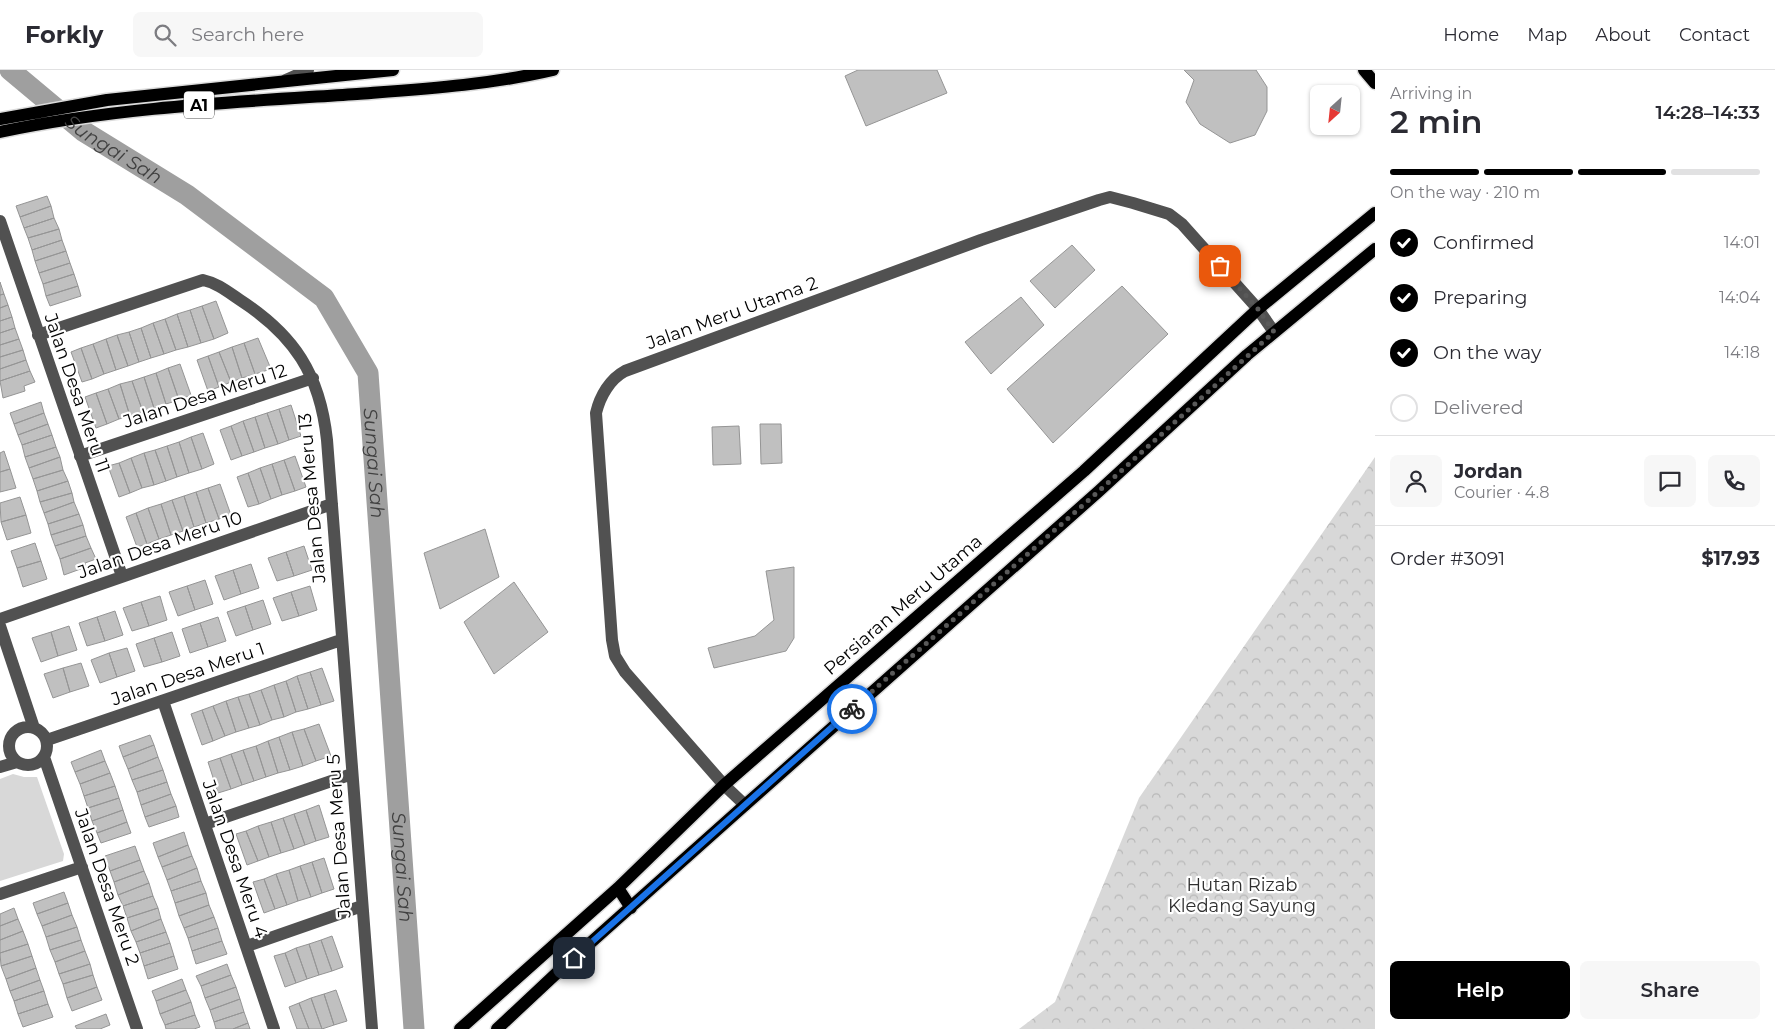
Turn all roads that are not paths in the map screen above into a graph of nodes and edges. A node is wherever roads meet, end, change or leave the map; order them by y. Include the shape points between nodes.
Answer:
1 (308, 70) edge
2 (393, 70) edge
3 (553, 70) edge
4 (1364, 70) edge
5 (283, 81) junction
6 (1375, 83) edge
7 (0, 120) edge
8 (19, 122) junction
9 (0, 132) edge
10 (1375, 213) edge
11 (0, 221) edge
12 (1375, 249) edge
13 (1258, 309) junction
14 (1274, 332) junction
15 (38, 335) junction
16 (313, 378) junction
17 (80, 456) junction
18 (332, 504) junction
19 (122, 576) junction
20 (0, 619) edge
21 (0, 626) edge
22 (341, 640) junction
23 (163, 701) junction
24 (34, 728) junction
25 (47, 740) junction
26 (5, 745) edge
27 (44, 757) junction
28 (18, 762) junction
29 (0, 767) edge
30 (352, 774) junction
31 (724, 785) junction
32 (745, 804) junction
33 (205, 824) junction
34 (82, 867) junction
35 (618, 888) junction
36 (0, 894) edge
37 (362, 906) junction
38 (631, 908) junction
39 (247, 946) junction
40 (137, 1029) edge
41 (274, 1029) edge
42 (372, 1029) edge
43 (460, 1029) edge
44 (497, 1029) edge

1 - 5 street
2 - 5 main road, A1
3 - 8 main road, A1 via 494,82
4 - 6 main road
5 - 8 main road, A1 via 106,100
7 - 8 main road, A1
8 - 9 main road, A1
10 - 13 main road, Persiaran Meru Utama
11 - 15 street, Jalan Desa Meru 11
12 - 14 main road
13 - 14 street, Jalan Meru Utama 2
13 - 31 main road, Persiaran Meru Utama via 1084,471
13 - 31 street, Jalan Meru Utama 2 via 1182,224 1168,214 1110,197 981,240 619,374 603,394 596,413 615,656 625,672
14 - 32 main road
15 - 16 street, Jalan Desa Meru 13 via 203,280 219,286 262,314 295,349
15 - 17 street, Jalan Desa Meru 11
16 - 17 street, Jalan Desa Meru 12
16 - 18 street, Jalan Desa Meru 13 via 326,429
17 - 19 street, Jalan Desa Meru 11
18 - 19 street, Jalan Desa Meru 10
18 - 22 street, Jalan Desa Meru 13
19 - 20 street, Jalan Desa Meru 10
21 - 24 street
22 - 23 street, Jalan Desa Meru 1
22 - 30 street, Jalan Desa Meru 5
23 - 25 street, Jalan Desa Meru 1
23 - 33 street, Jalan Desa Meru 4
24 - 25 street
24 - 26 street via 18,730
25 - 27 street
26 - 28 street
27 - 28 street via 35,764
27 - 34 street, Jalan Desa Meru 2
28 - 29 street
30 - 33 street
30 - 37 street, Jalan Desa Meru 5
31 - 32 street, Jalan Meru Utama 2
31 - 35 main road, Persiaran Meru Utama
32 - 38 main road
33 - 39 street, Jalan Desa Meru 4
34 - 36 street
34 - 40 street, Jalan Desa Meru 2
35 - 38 main road
35 - 43 main road, Persiaran Meru Utama
37 - 39 street
37 - 42 street, Jalan Desa Meru 5
38 - 44 main road
39 - 41 street, Jalan Desa Meru 4

